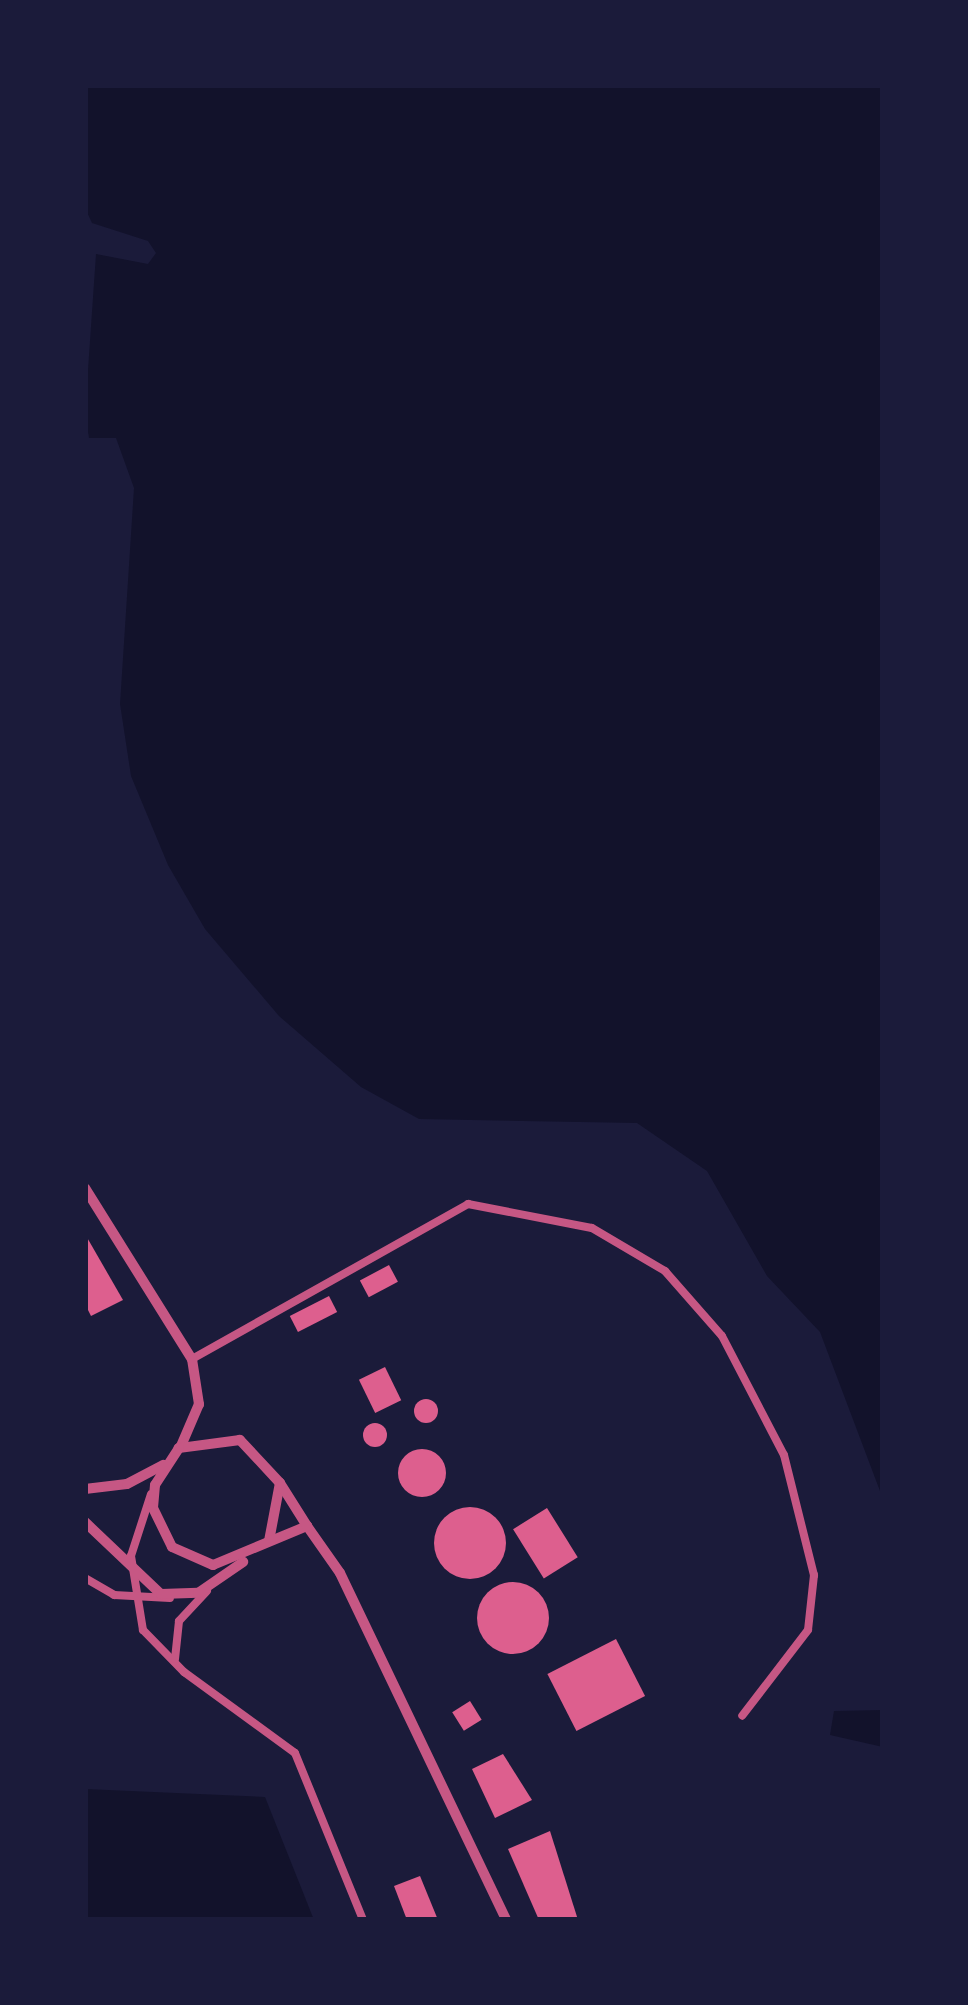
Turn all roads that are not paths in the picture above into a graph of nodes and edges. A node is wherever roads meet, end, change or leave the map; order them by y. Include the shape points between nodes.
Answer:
1 (85, 1188) edge
2 (192, 1359) junction
3 (180, 1448) junction
4 (164, 1465) junction
5 (280, 1483) junction
6 (155, 1485) junction
7 (85, 1489) edge
8 (85, 1522) edge
9 (306, 1526) junction
10 (269, 1540) junction
11 (254, 1554) junction
12 (132, 1574) junction
13 (85, 1578) edge
14 (214, 1584) junction
15 (180, 1596) junction
16 (132, 1599) junction
17 (175, 1658) junction
18 (742, 1716) dead end
19 (363, 1920) edge
20 (506, 1920) edge

1 - 2 street
2 - 3 street via 200,1404
2 - 18 lane via 468,1204 592,1228 666,1271 722,1336 784,1455 814,1575 808,1630
3 - 4 street
3 - 5 street via 240,1440
4 - 6 street
4 - 7 street via 127,1484
5 - 9 street
5 - 10 street
6 - 11 street via 156,1518 172,1547 213,1565
6 - 12 lane
8 - 12 street
9 - 10 street
9 - 20 street via 340,1572
10 - 11 street
11 - 14 street
12 - 15 street
12 - 16 lane
13 - 16 lane
14 - 15 street
14 - 17 lane via 179,1621
15 - 16 lane
16 - 17 lane via 143,1630
17 - 19 lane via 295,1753

